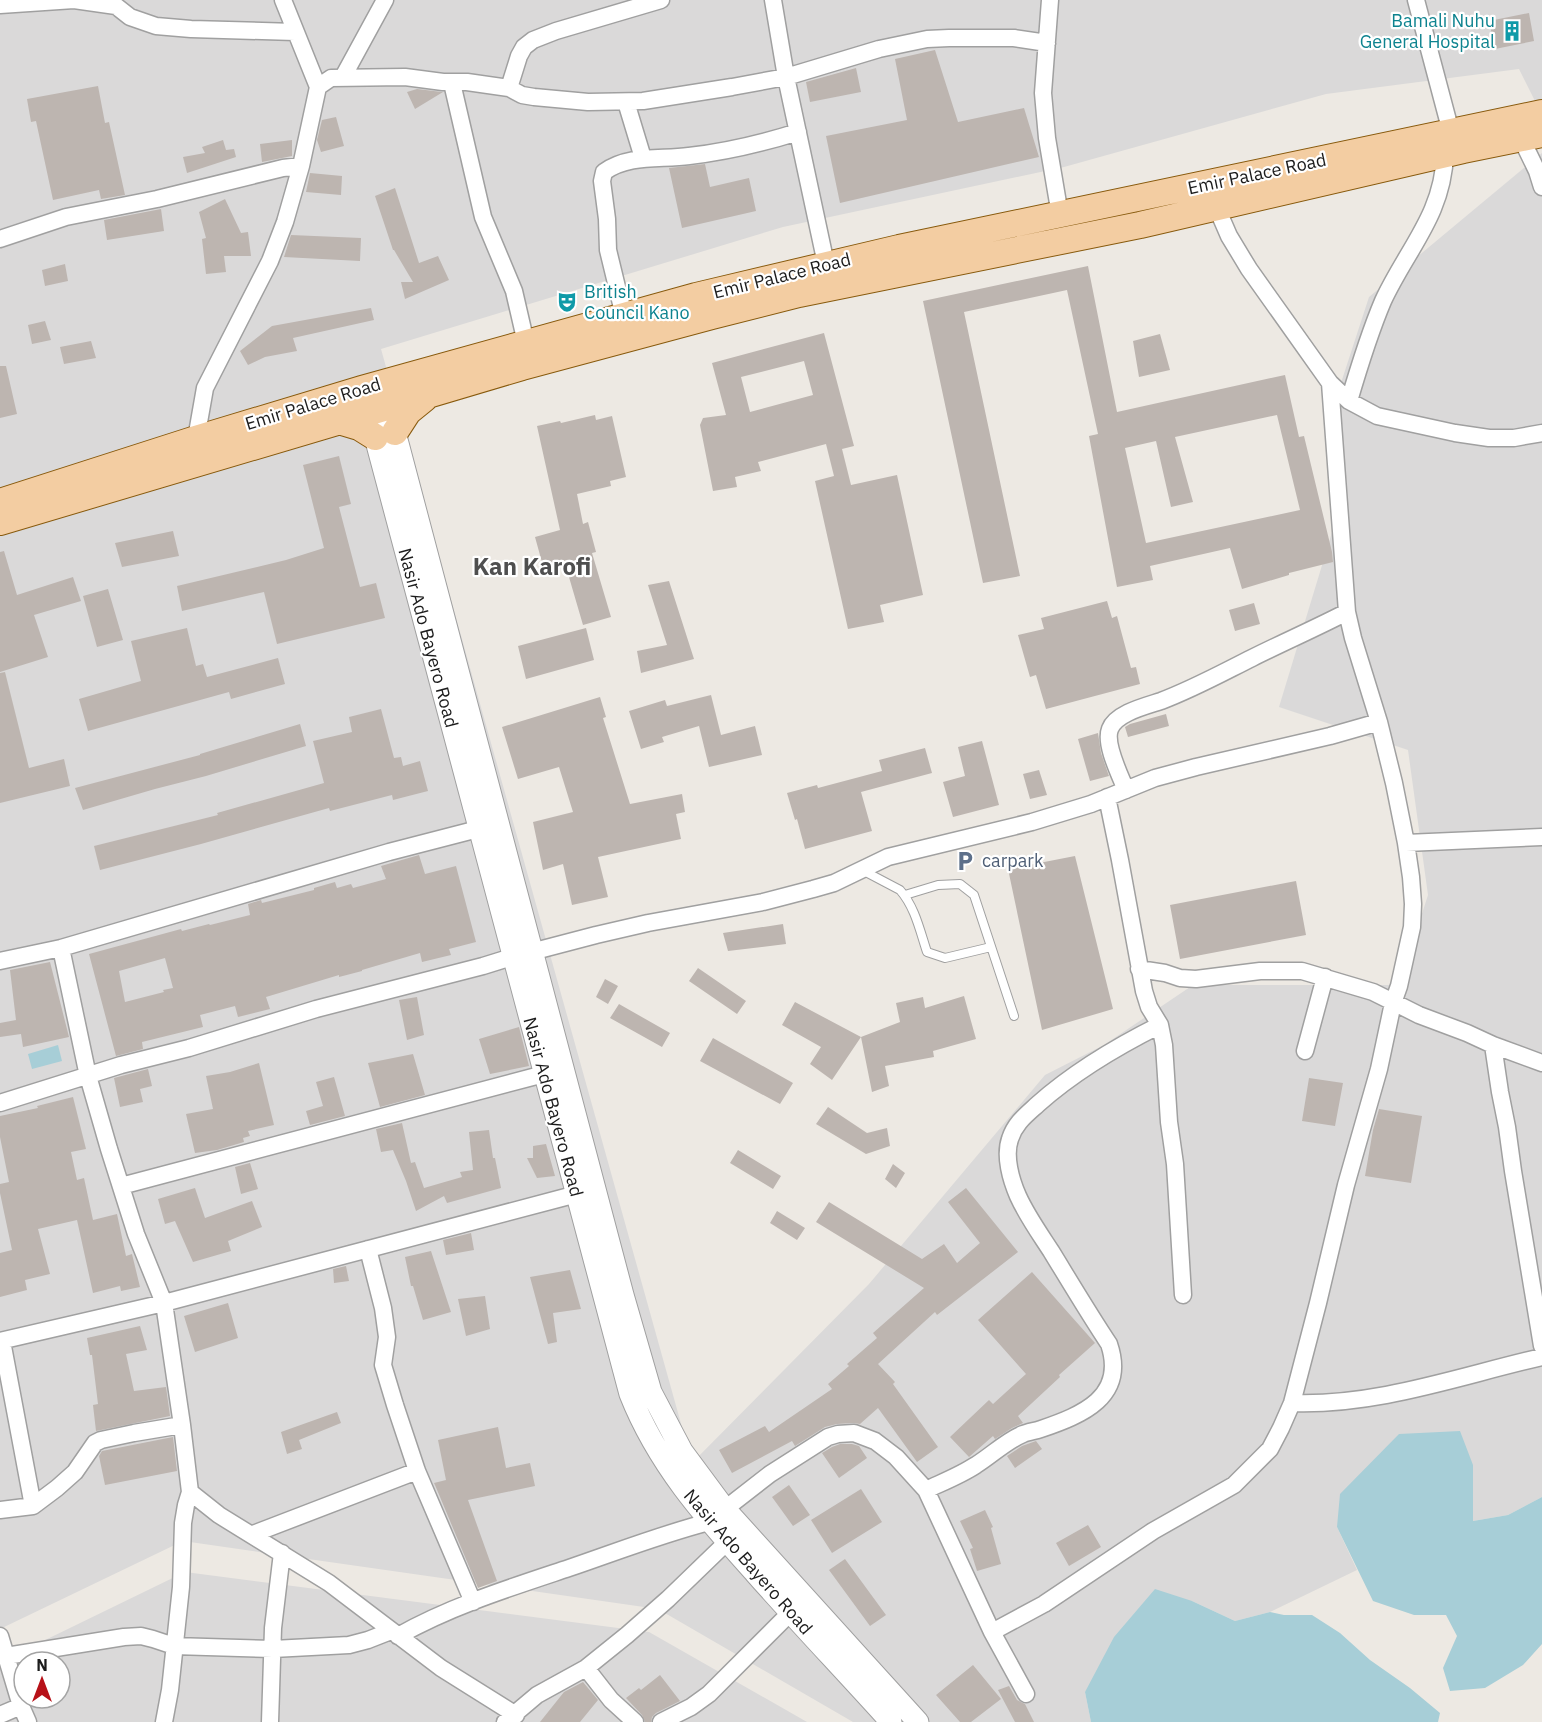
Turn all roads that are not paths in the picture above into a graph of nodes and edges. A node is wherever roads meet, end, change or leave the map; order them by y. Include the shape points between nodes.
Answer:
1 (283, 0) edge
2 (385, 0) edge
3 (662, 0) edge
4 (773, 0) edge
5 (1050, 0) edge
6 (1416, 0) edge
7 (0, 5) edge
8 (295, 32) junction
9 (1047, 43) junction
10 (343, 77) junction
11 (786, 77) junction
12 (452, 83) junction
13 (318, 87) junction
14 (509, 88) junction
15 (626, 102) junction
16 (1542, 112) edge
17 (798, 132) junction
18 (1531, 136) edge
19 (1448, 143) junction
20 (644, 158) junction
21 (301, 166) junction
22 (1542, 187) edge
23 (1216, 206) junction
24 (1060, 215) junction
25 (0, 239) edge
26 (826, 264) junction
27 (699, 307) junction
28 (624, 316) junction
29 (526, 343) junction
30 (1330, 383) junction
31 (430, 395) junction
32 (375, 398) junction
33 (1349, 401) junction
34 (339, 421) junction
35 (1542, 432) edge
36 (385, 435) junction
37 (200, 450) junction
38 (0, 502) edge
39 (0, 522) edge
40 (1347, 612) junction
41 (1378, 722) junction
42 (1126, 790) junction
43 (1107, 797) junction
44 (478, 829) junction
45 (1541, 842) edge
46 (1406, 843) junction
47 (862, 870) junction
48 (905, 895) junction
49 (991, 947) junction
50 (61, 948) junction
51 (523, 954) junction
52 (0, 961) edge
53 (1139, 969) junction
54 (1325, 977) junction
55 (1393, 1003) junction
56 (1014, 1016) dead end
57 (1160, 1025) junction
58 (1493, 1045) junction
59 (1305, 1051) dead end
60 (1542, 1063) edge
61 (544, 1074) junction
62 (88, 1076) junction
63 (0, 1103) edge
64 (121, 1186) junction
65 (577, 1194) junction
66 (368, 1249) junction
67 (1183, 1295) dead end
68 (164, 1303) junction
69 (1, 1341) edge
70 (1542, 1346) edge
71 (1542, 1357) edge
72 (1292, 1403) junction
73 (182, 1425) junction
74 (417, 1471) junction
75 (926, 1490) junction
76 (190, 1492) junction
77 (33, 1506) junction
78 (0, 1510) edge
79 (717, 1515) junction
80 (253, 1534) junction
81 (727, 1542) junction
82 (282, 1553) junction
83 (473, 1602) junction
84 (790, 1613) junction
85 (992, 1632) junction
86 (395, 1634) junction
87 (0, 1636) edge
88 (174, 1646) junction
89 (273, 1649) junction
90 (6, 1656) junction
91 (586, 1668) junction
92 (12, 1676) edge
93 (1026, 1694) dead end
94 (510, 1718) edge
95 (164, 1722) edge
96 (270, 1722) edge
97 (635, 1722) edge
98 (661, 1722) edge
99 (891, 1722) edge
100 (918, 1722) edge

1 - 8 street
2 - 10 street
3 - 14 street via 533,40 519,56
4 - 11 street
5 - 9 street
6 - 19 street
7 - 8 street via 74,0 116,6 130,17 156,26
8 - 13 street
9 - 11 street via 1014,38 927,39
9 - 24 street via 1043,93
10 - 12 street via 405,77
10 - 13 street via 331,78
11 - 15 street
11 - 17 street
12 - 14 street
12 - 29 street via 483,217 514,291
13 - 21 street
14 - 15 street via 534,97
15 - 20 street
16 - 19 main road, Emir Palace Road
17 - 20 street via 710,153
17 - 26 street
18 - 19 main road, Emir Palace Road
18 - 22 street
19 - 23 main road, Emir Palace Road
19 - 24 main road, Emir Palace Road
19 - 33 street via 1429,221 1384,299
20 - 28 street via 608,169 602,176 608,250
21 - 25 street via 66,217
21 - 37 street via 270,261 205,388
23 - 27 main road, Emir Palace Road via 799,294
23 - 30 street via 1249,269
24 - 26 main road, Emir Palace Road
26 - 27 main road, Emir Palace Road
27 - 28 main road, Emir Palace Road
27 - 31 main road, Emir Palace Road
28 - 29 main road, Emir Palace Road
29 - 32 main road, Emir Palace Road
30 - 33 street
30 - 40 street
31 - 32 main road, Emir Palace Road
31 - 36 main road
32 - 34 main road, Emir Palace Road
32 - 36 street, Nasir Ado Bayero Road
32 - 37 main road, Emir Palace Road
33 - 35 street via 1377,416 1455,433 1514,438
34 - 36 main road
34 - 37 main road, Emir Palace Road
36 - 44 street, Nasir Ado Bayero Road
36 - 51 street
37 - 38 main road, Emir Palace Road
37 - 39 main road, Emir Palace Road
40 - 41 street
40 - 42 street via 1118,719 1109,737
41 - 42 street via 1155,778
41 - 46 street
42 - 43 street
43 - 47 street via 1032,822 888,857
43 - 53 street
44 - 50 street
44 - 51 street, Nasir Ado Bayero Road
45 - 46 street
46 - 55 street via 1412,927
47 - 48 lane
47 - 51 street via 834,883 762,902 648,923
48 - 49 lane via 927,952 945,958
48 - 49 lane via 938,885 960,884 974,895
49 - 56 lane
50 - 52 street
50 - 62 street
51 - 61 street, Nasir Ado Bayero Road
51 - 62 street
51 - 79 street via 651,1392
53 - 54 street via 1196,979 1285,970
53 - 57 street via 1149,1007
54 - 55 street via 1373,992
54 - 59 street
55 - 58 street
55 - 72 street
57 - 67 street via 1175,1164
57 - 75 street via 1125,1042 1060,1084 1017,1123 1009,1141 1010,1171 1018,1197 1109,1344 1113,1374 1107,1388 1092,1406 1023,1434 976,1466
58 - 60 street
58 - 70 street
61 - 64 street
61 - 65 street, Nasir Ado Bayero Road
62 - 63 street
62 - 64 street
64 - 68 street
65 - 66 street
65 - 79 street, Nasir Ado Bayero Road via 630,1394 646,1431 684,1491
66 - 68 street
66 - 74 street via 387,1338 383,1365
68 - 69 street
68 - 73 street
69 - 77 street
71 - 72 street via 1381,1396 1340,1403
72 - 85 street via 1270,1449 1234,1485 1153,1531 1044,1604
73 - 76 street
73 - 77 street via 95,1443 75,1472
74 - 80 street
74 - 83 street
75 - 79 street via 896,1457 875,1441 846,1432 814,1445
75 - 85 street
76 - 80 street via 219,1515
76 - 88 street via 183,1523
77 - 78 street
79 - 81 street, Nasir Ado Bayero Road
79 - 83 street
79 - 100 street
80 - 82 street
81 - 84 street, Nasir Ado Bayero Road
81 - 91 street via 668,1599
82 - 86 street
82 - 89 street
83 - 86 street
84 - 98 street via 709,1694
84 - 99 street, Nasir Ado Bayero Road
85 - 93 street
86 - 89 street via 349,1645
86 - 94 street
87 - 90 street
88 - 89 street
88 - 90 street via 153,1638 124,1637
88 - 95 street
89 - 96 street
90 - 92 street
91 - 94 street via 537,1695
91 - 97 street

